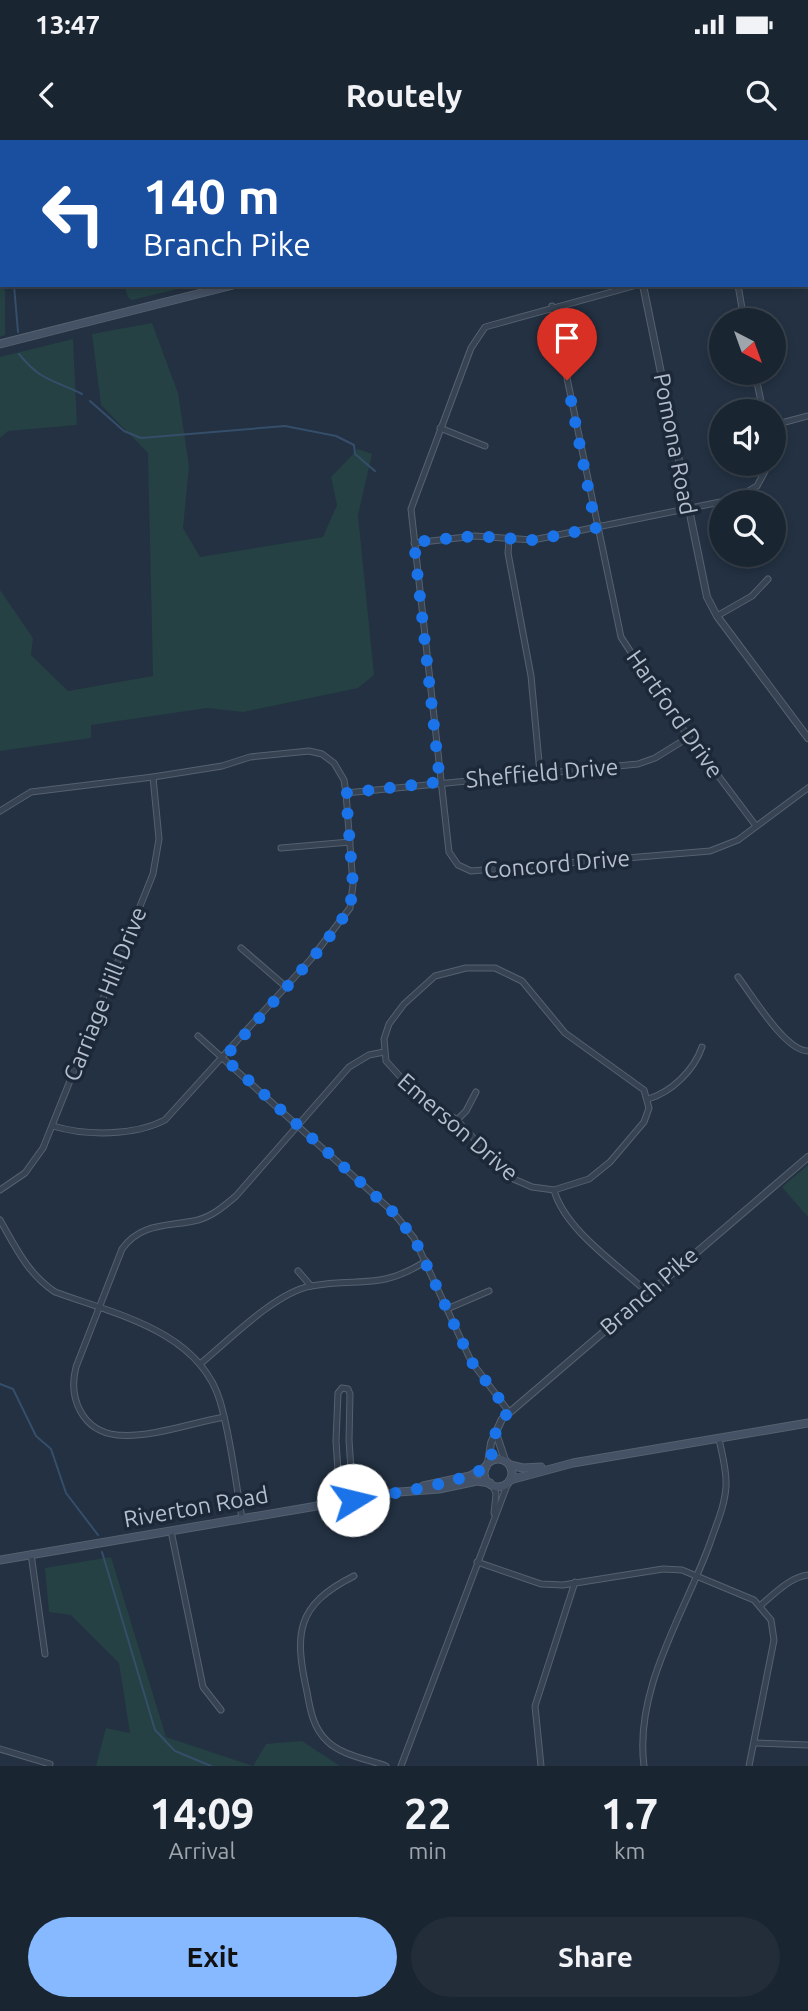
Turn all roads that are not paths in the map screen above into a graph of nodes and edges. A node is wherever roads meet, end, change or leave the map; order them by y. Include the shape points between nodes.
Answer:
1 (225, 287) edge
2 (629, 287) edge
3 (643, 287) edge
4 (738, 287) edge
5 (552, 306) junction
6 (742, 308) edge
7 (0, 344) edge
8 (808, 416) edge
9 (786, 422) edge
10 (440, 428) junction
11 (485, 446) dead end
12 (762, 476) edge
13 (687, 508) junction
14 (596, 528) junction
15 (509, 539) junction
16 (414, 542) junction
17 (768, 579) dead end
18 (717, 616) junction
19 (689, 737) junction
20 (808, 738) edge
21 (540, 773) junction
22 (153, 777) junction
23 (440, 782) junction
24 (808, 788) edge
25 (346, 793) junction
26 (0, 811) edge
27 (757, 826) junction
28 (350, 842) junction
29 (281, 848) dead end
30 (241, 948) dead end
31 (738, 978) dead end
32 (285, 986) junction
33 (198, 1036) dead end
34 (702, 1047) dead end
35 (808, 1051) edge
36 (384, 1052) junction
37 (224, 1058) junction
38 (476, 1092) dead end
39 (648, 1098) junction
40 (457, 1120) junction
41 (298, 1125) junction
42 (53, 1126) junction
43 (808, 1157) edge
44 (0, 1190) edge
45 (554, 1190) junction
46 (0, 1220) edge
47 (426, 1261) junction
48 (298, 1270) dead end
49 (311, 1286) junction
50 (489, 1291) dead end
51 (647, 1292) junction
52 (97, 1307) junction
53 (447, 1309) junction
54 (200, 1364) junction
55 (509, 1412) junction
56 (224, 1417) junction
57 (808, 1423) edge
58 (496, 1431) junction
59 (719, 1438) junction
60 (508, 1462) junction
61 (573, 1464) junction
62 (487, 1465) junction
63 (509, 1481) junction
64 (491, 1484) junction
65 (399, 1492) junction
66 (353, 1500) junction
67 (340, 1502) junction
68 (242, 1518) junction
69 (493, 1519) junction
70 (171, 1531) junction
71 (31, 1554) junction
72 (0, 1560) edge
73 (477, 1562) junction
74 (808, 1575) edge
75 (354, 1576) dead end
76 (698, 1576) junction
77 (575, 1582) junction
78 (761, 1605) junction
79 (45, 1654) dead end
80 (221, 1710) dead end
81 (754, 1743) junction
82 (808, 1745) edge
83 (0, 1749) edge
84 (50, 1764) dead end
85 (386, 1766) edge
86 (401, 1766) edge
87 (541, 1766) edge
88 (644, 1766) edge
89 (750, 1766) edge

1 - 7 main road
2 - 5 street, Concord Drive
3 - 13 street, Pomona Road
4 - 6 street
5 - 10 street, Concord Drive via 495,322 481,331
5 - 14 street, Hartford Drive
8 - 9 street
10 - 11 street
10 - 16 street, Concord Drive via 412,500
12 - 13 street via 747,494
13 - 14 street
13 - 18 street, Pomona Road via 704,587
14 - 15 street via 533,540
14 - 19 street, Hartford Drive via 621,636
15 - 16 street via 475,536
15 - 21 street via 531,676
16 - 23 street, Concord Drive
17 - 18 street via 757,593
18 - 20 street, Pomona Road
19 - 21 street, Sheffield Drive via 638,764
19 - 27 street, Hartford Drive
21 - 23 street, Sheffield Drive
22 - 25 street via 250,757 309,751 328,757 341,772
22 - 26 street via 31,792
22 - 42 street, Carriage Hill Drive via 159,839 153,874
23 - 25 street, Sheffield Drive
23 - 27 street, Concord Drive via 449,852 458,865 471,871 710,851
24 - 27 street, Concord Drive
25 - 28 street
28 - 29 street
28 - 32 street via 350,908
30 - 32 street
31 - 35 street via 787,1040 799,1051
32 - 37 street
33 - 37 street
34 - 39 street via 681,1078
36 - 39 street, Emerson Drive via 389,1024 428,981 450,970 495,968 522,981 565,1033 638,1084
36 - 40 street, Emerson Drive via 394,1073
36 - 41 street via 357,1060
37 - 41 street
37 - 42 street via 177,1110 153,1126 82,1132
38 - 40 street
39 - 45 street via 644,1122 610,1161 589,1179
40 - 45 street, Emerson Drive via 509,1177
41 - 47 street via 392,1211
41 - 52 street via 219,1211 132,1236
42 - 44 street, Carriage Hill Drive via 35,1161
43 - 51 street, Branch Pike
45 - 51 street via 569,1220
46 - 52 street via 32,1274 55,1292
47 - 49 street via 396,1279
47 - 53 street
48 - 49 street
49 - 54 street via 279,1301
50 - 53 street
51 - 55 street, Branch Pike
52 - 54 street via 162,1334
52 - 56 street via 72,1381 74,1401 87,1421 121,1435
53 - 55 street via 471,1361
54 - 56 street via 215,1388
55 - 58 street, Branch Pike
56 - 68 street
57 - 59 main road
58 - 60 street
58 - 62 street, Branch Pike
59 - 61 main road
59 - 76 street via 726,1485
60 - 61 main road via 523,1468
60 - 62 main road via 497,1458
60 - 63 main road
61 - 63 main road
62 - 64 main road via 485,1476
62 - 65 main road, Riverton Road via 470,1476
63 - 64 main road
63 - 69 street
64 - 65 main road, Riverton Road via 477,1481
64 - 69 street via 496,1496
65 - 66 main road, Riverton Road
66 - 67 main road, Riverton Road
66 - 67 street via 350,1394 342,1388 336,1441
67 - 68 main road, Riverton Road
68 - 70 main road, Riverton Road
69 - 73 street
70 - 71 main road, Riverton Road
70 - 80 street via 201,1679 207,1695
71 - 72 main road, Riverton Road
71 - 79 street
73 - 77 street via 541,1584
73 - 86 street
74 - 78 street via 792,1581
75 - 85 street via 313,1604 301,1631 299,1657 311,1713 321,1735 339,1750
76 - 77 street via 663,1569
76 - 78 street
76 - 88 street via 650,1690 641,1731
77 - 87 street via 535,1706
78 - 81 street via 771,1620 774,1640
81 - 82 street
81 - 89 street
83 - 84 street

